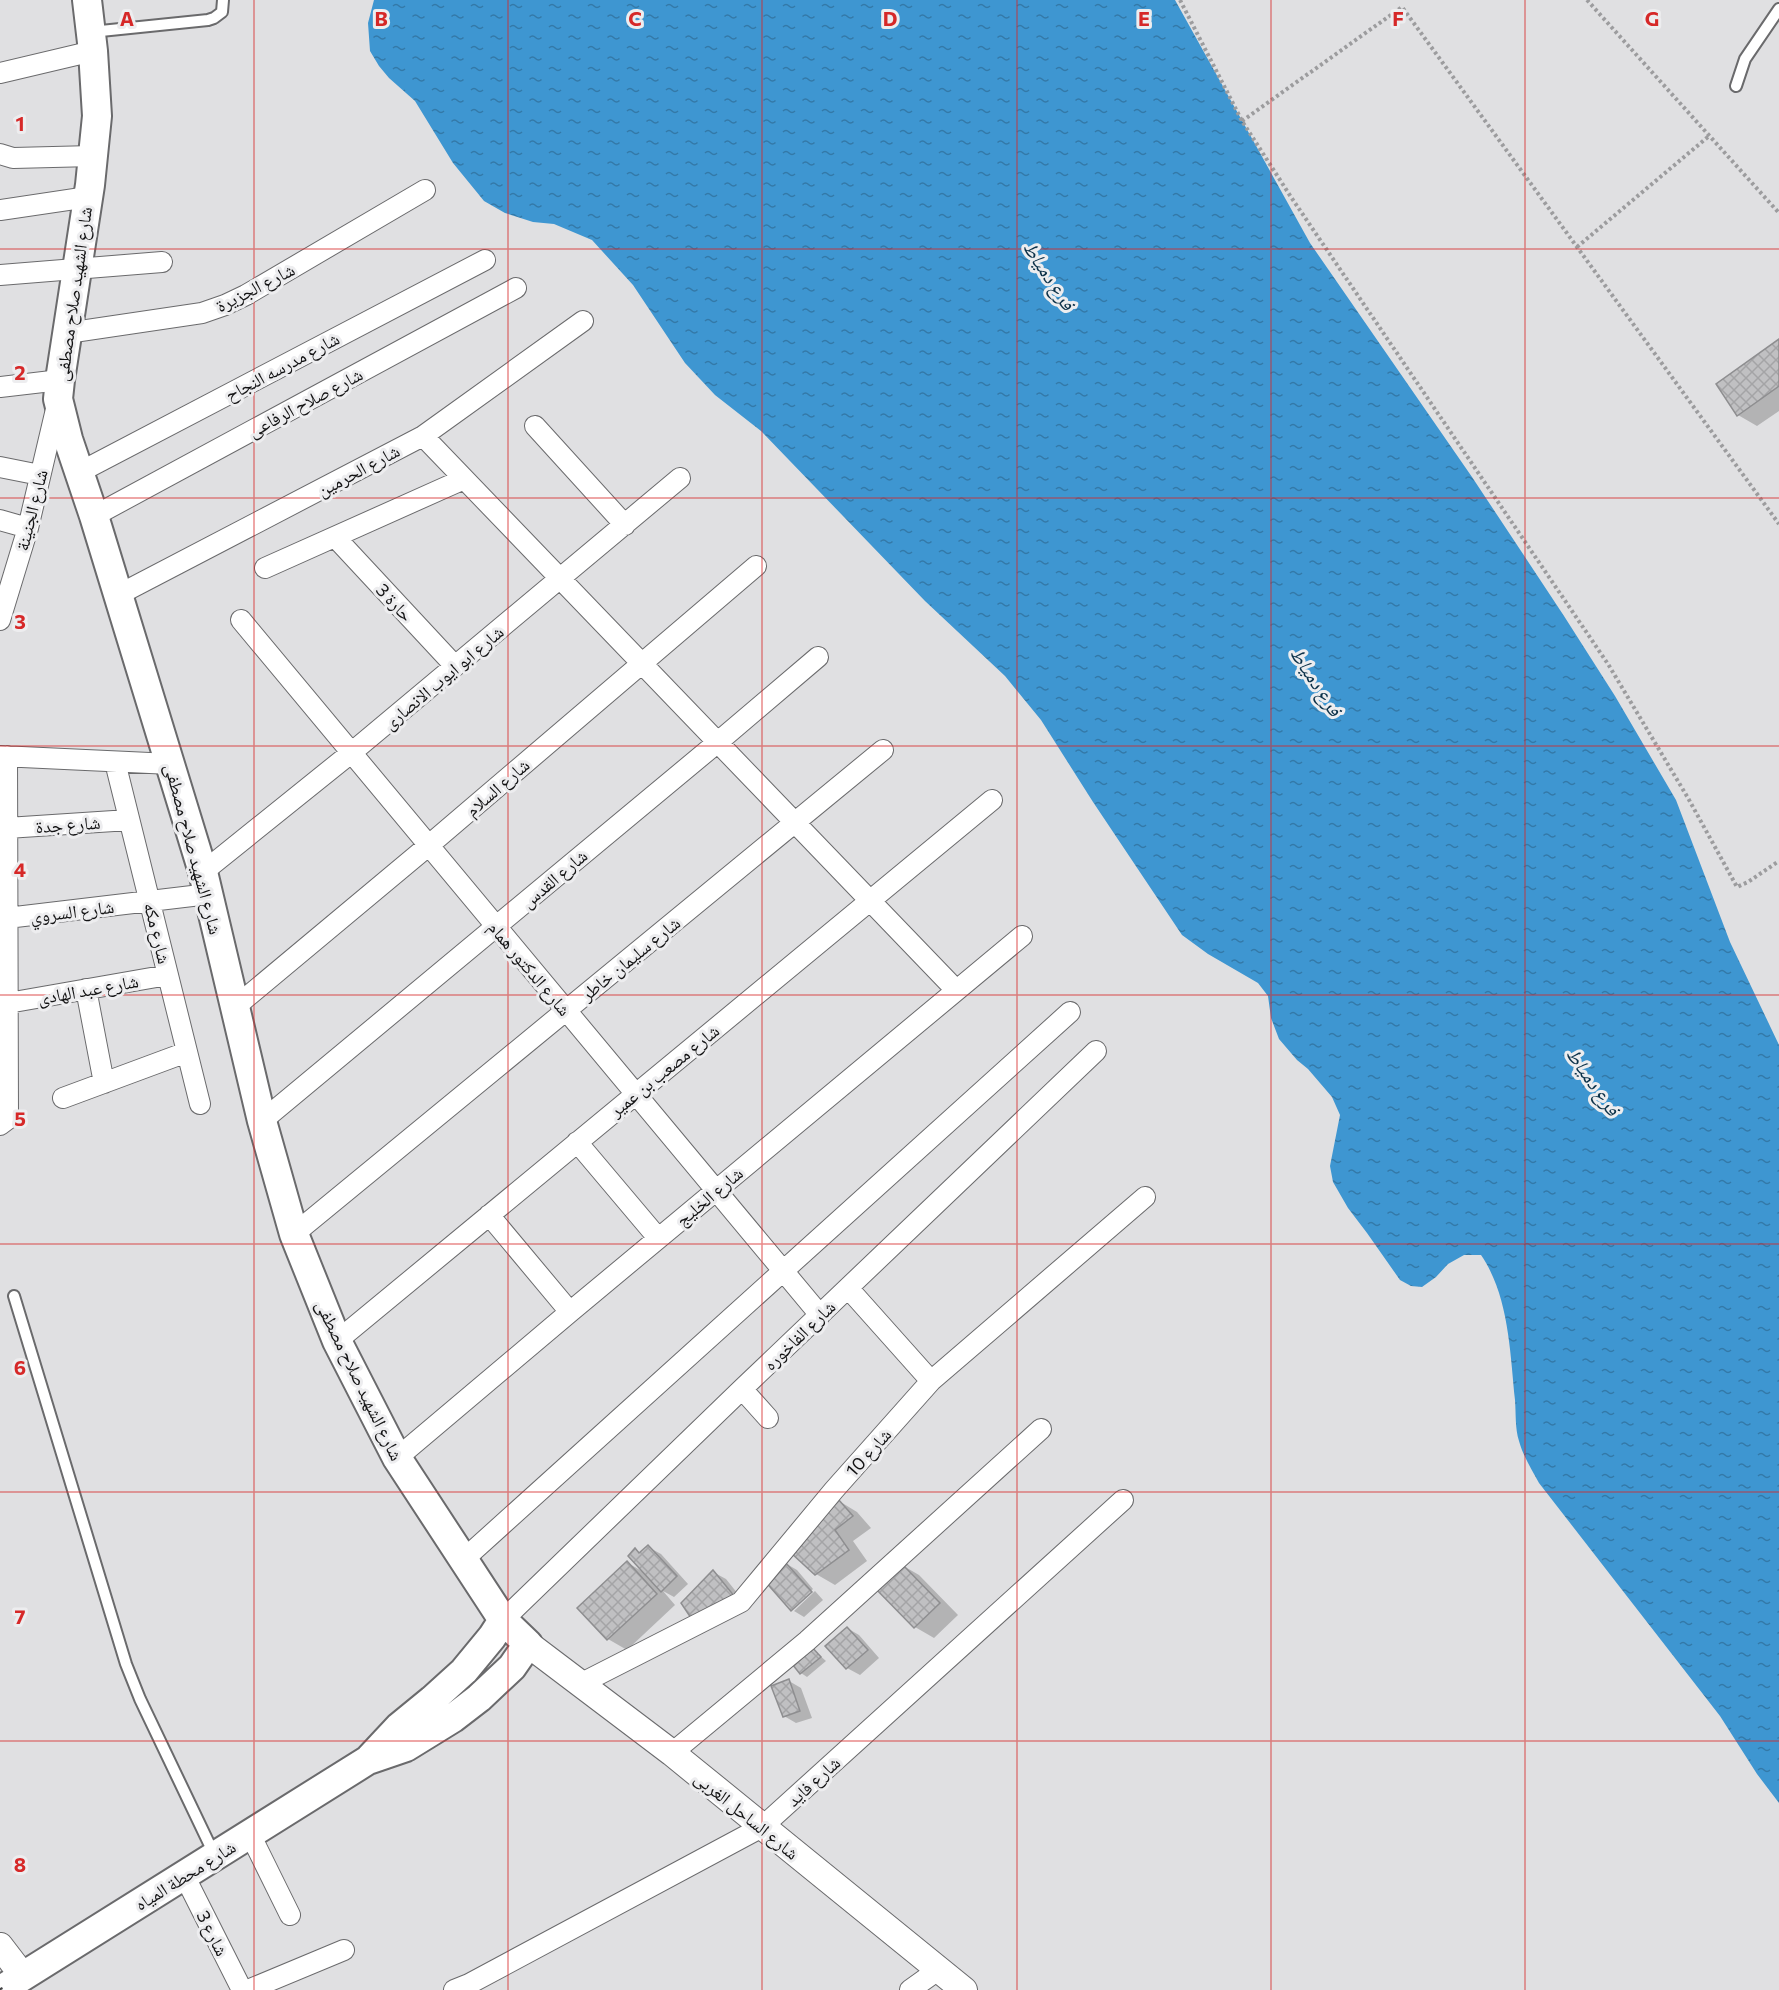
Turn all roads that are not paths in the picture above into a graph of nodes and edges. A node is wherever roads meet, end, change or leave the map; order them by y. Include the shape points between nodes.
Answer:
1 (87, 0) edge
2 (223, 0) edge
3 (1779, 9) edge
4 (92, 41) junction
5 (0, 72) edge
6 (1736, 86) dead end
7 (0, 154) edge
8 (93, 156) junction
9 (425, 190) dead end
10 (87, 197) junction
11 (0, 210) edge
12 (486, 260) dead end
13 (162, 262) dead end
14 (77, 270) junction
15 (0, 275) edge
16 (516, 288) dead end
17 (583, 321) dead end
18 (67, 333) junction
19 (0, 387) edge
20 (59, 390) junction
21 (535, 426) dead end
22 (423, 436) junction
23 (0, 467) edge
24 (78, 473) junction
25 (40, 475) junction
26 (680, 478) dead end
27 (464, 479) junction
28 (94, 516) junction
29 (0, 520) edge
30 (625, 525) junction
31 (28, 528) junction
32 (334, 537) junction
33 (756, 566) dead end
34 (265, 568) dead end
35 (560, 579) junction
36 (118, 595) junction
37 (1, 617) edge
38 (242, 620) dead end
39 (818, 657) dead end
40 (642, 663) junction
41 (455, 666) junction
42 (718, 742) junction
43 (883, 750) dead end
44 (351, 753) junction
45 (3, 756) edge
46 (115, 762) junction
47 (171, 764) junction
48 (992, 801) dead end
49 (129, 820) junction
50 (795, 822) junction
51 (7, 828) junction
52 (428, 846) junction
53 (206, 883) junction
54 (150, 901) junction
55 (870, 901) junction
56 (7, 918) junction
57 (495, 926) junction
58 (1023, 936) dead end
59 (168, 975) junction
60 (86, 989) junction
61 (956, 990) junction
62 (8, 1003) junction
63 (235, 1007) junction
64 (566, 1011) junction
65 (1070, 1012) dead end
66 (1096, 1051) dead end
67 (187, 1052) junction
68 (104, 1083) junction
69 (635, 1094) junction
70 (63, 1098) dead end
71 (200, 1104) dead end
72 (262, 1121) junction
73 (4, 1122) edge
74 (577, 1142) junction
75 (716, 1191) junction
76 (1145, 1197) dead end
77 (489, 1215) junction
78 (294, 1234) junction
79 (658, 1238) junction
80 (783, 1271) junction
81 (848, 1288) junction
82 (14, 1296) dead end
83 (570, 1312) junction
84 (820, 1315) junction
85 (337, 1341) junction
86 (931, 1381) junction
87 (742, 1389) junction
88 (768, 1418) dead end
89 (1041, 1429) dead end
90 (397, 1458) junction
91 (1123, 1500) dead end
92 (463, 1560) junction
93 (503, 1620) junction
94 (528, 1644) junction
95 (580, 1684) junction
96 (672, 1753) junction
97 (368, 1760) junction
98 (762, 1827) junction
99 (250, 1834) junction
100 (215, 1856) junction
101 (184, 1875) junction
102 (290, 1915) dead end
103 (0, 1946) edge
104 (344, 1950) dead end
105 (938, 1970) junction
106 (20, 1985) edge
107 (465, 1988) edge
108 (242, 1990) edge
109 (248, 1990) edge
110 (910, 1990) edge
111 (964, 1990) edge

1 - 4 main road, شارع الشهيد صلاح مصطفى
2 - 4 lane via 222,12 208,21
3 - 6 lane via 1745,59
4 - 5 street
4 - 8 main road, شارع الشهيد صلاح مصطفى via 97,116
7 - 8 street via 12,158
8 - 10 main road, شارع الشهيد صلاح مصطفى
9 - 18 street, شارع الجزيرة via 225,305 202,313
10 - 11 street
10 - 14 main road, شارع الشهيد صلاح مصطفى
12 - 24 street, شارع مدرسه النجاح
13 - 14 street
14 - 15 street
14 - 18 main road, شارع الشهيد صلاح مصطفى
16 - 28 street, شارع صلاح الرفاعى
17 - 22 street, شارع الحرمين
18 - 20 main road, شارع الشهيد صلاح مصطفى
19 - 20 street
20 - 24 main road, شارع الشهيد صلاح مصطفى
20 - 25 street, شارع الجنينة
21 - 30 street
22 - 27 street
22 - 36 street, شارع الحرمين
23 - 25 street
24 - 28 main road, شارع الشهيد صلاح مصطفى
25 - 31 street, شارع الجنينة
26 - 30 street, شارع ابو ايوب الانصارى
27 - 32 street
27 - 35 street
28 - 36 main road, شارع الشهيد صلاح مصطفى
29 - 31 street
30 - 35 street, شارع ابو ايوب الانصارى
31 - 37 street, شارع الجنينة
32 - 34 street
32 - 41 street, حارة 3
33 - 40 street, شارع السلام
35 - 40 street
35 - 41 street, شارع ابو ايوب الانصارى
36 - 47 main road, شارع الشهيد صلاح مصطفى
38 - 44 street, شارع الدكتور همام
39 - 42 street, شارع القدس
40 - 42 street
40 - 52 street, شارع السلام
41 - 44 street, شارع ابو ايوب الانصارى
42 - 50 street
42 - 57 street, شارع القدس
43 - 50 street, شارع سليمان خاطر
44 - 52 street, شارع الدكتور همام
44 - 53 street, شارع ابو ايوب الانصارى
45 - 46 street
45 - 51 street
46 - 47 street
46 - 49 street, شارع مكه
47 - 53 main road, شارع الشهيد صلاح مصطفى
48 - 55 street, شارع مصعب بن عمير
49 - 51 street, شارع جدة
49 - 54 street, شارع مكه
50 - 55 street
50 - 64 street, شارع سليمان خاطر
51 - 56 street
52 - 57 street, شارع الدكتور همام
52 - 63 street, شارع السلام
53 - 54 street, شارع السروي
53 - 63 main road, شارع الشهيد صلاح مصطفى
54 - 56 street, شارع السروي
54 - 59 street, شارع مكه
55 - 61 street
55 - 69 street, شارع مصعب بن عمير
56 - 62 street
57 - 64 street, شارع الدكتور همام
57 - 72 street, شارع القدس
58 - 61 street, شارع الخليج
59 - 60 street, شارع عبد الهادى
59 - 67 street, شارع مكه
60 - 62 street, شارع عبد الهادى
60 - 68 street
61 - 75 street, شارع الخليج
62 - 73 street
63 - 72 main road, شارع الشهيد صلاح مصطفى
64 - 69 street, شارع الدكتور همام
64 - 78 street, شارع سليمان خاطر
65 - 80 street
66 - 81 street, شارع الفاخوره
67 - 68 street
67 - 71 street, شارع مكه
68 - 70 street
69 - 74 street, شارع مصعب بن عمير
69 - 75 street, شارع الدكتور همام
72 - 78 main road, شارع الشهيد صلاح مصطفى
74 - 77 street, شارع مصعب بن عمير
74 - 79 street
75 - 79 street, شارع الخليج
75 - 80 street, شارع الدكتور همام
76 - 86 street, شارع 10
77 - 83 street
77 - 85 street, شارع مصعب بن عمير
78 - 85 main road, شارع الشهيد صلاح مصطفى
79 - 83 street, شارع الخليج
80 - 84 street, شارع الدكتور همام
80 - 92 street
81 - 84 street, شارع الفاخوره
81 - 86 street
82 - 100 lane via 126,1664
83 - 90 street, شارع الخليج
84 - 87 street, شارع الفاخوره
85 - 90 main road, شارع الشهيد صلاح مصطفى
86 - 95 street, شارع 10 via 741,1602
87 - 88 street
87 - 93 street, شارع الفاخوره
89 - 96 street via 807,1641
90 - 92 main road, شارع الشهيد صلاح مصطفى
91 - 98 street, شارع فايد
92 - 93 main road, شارع الشهيد صلاح مصطفى
93 - 94 main road, شارع الشهيد صلاح مصطفى
93 - 97 main road via 464,1671 399,1726
94 - 95 street, شارع الساحل الغربى
94 - 97 main road via 512,1667 453,1718 406,1747
95 - 96 street, شارع الساحل الغربى
96 - 98 street, شارع الساحل الغربى
97 - 99 main road, شارع محطة المياه
98 - 105 street, شارع الساحل الغربى
98 - 107 street, شارع فايد
99 - 100 main road, شارع محطة المياه
99 - 102 street
100 - 101 main road, شارع محطة المياه
101 - 106 main road, شارع محطة المياه
101 - 108 street, شارع 3
103 - 106 street
104 - 109 street
105 - 110 street
105 - 111 street, شارع الساحل الغربى

